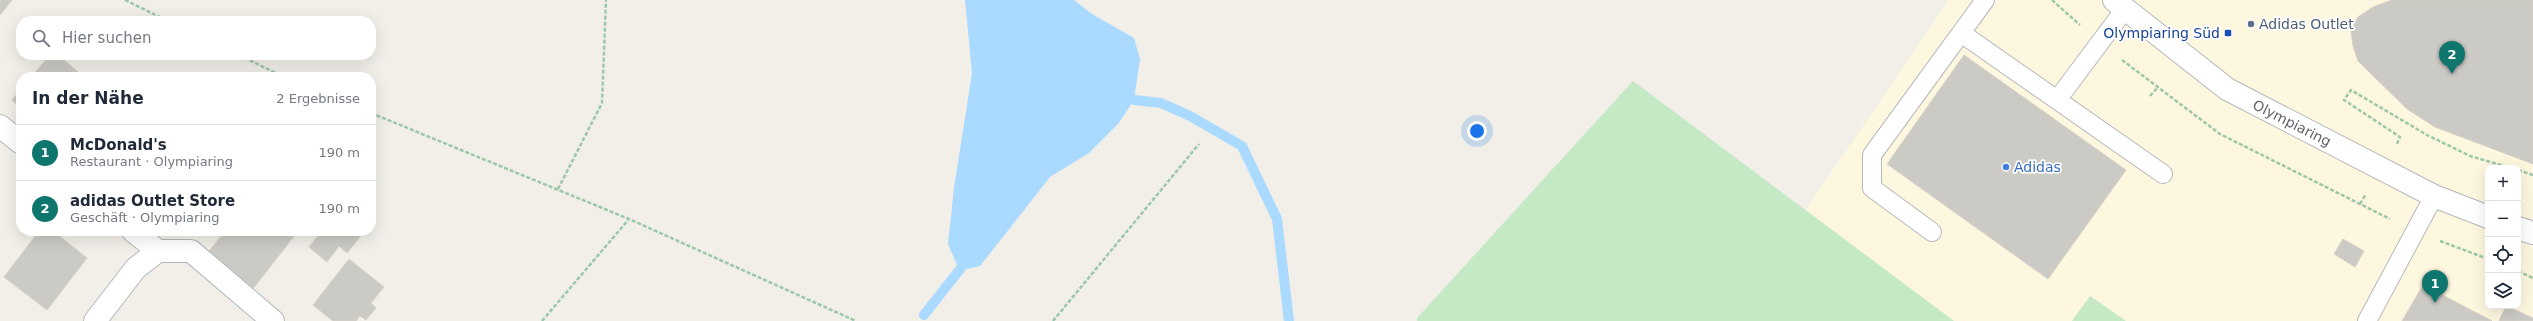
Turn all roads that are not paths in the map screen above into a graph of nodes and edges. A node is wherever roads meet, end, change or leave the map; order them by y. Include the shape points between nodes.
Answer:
1 (1985, 0) edge
2 (2119, 4) edge
3 (1961, 33) junction
4 (2058, 100) junction
5 (0, 126) edge
6 (16, 139) edge
7 (2163, 174) dead end
8 (2434, 196) junction
9 (2485, 216) edge
10 (2521, 229) edge
11 (1932, 232) dead end
12 (2533, 233) edge
13 (139, 236) edge
14 (158, 251) junction
15 (95, 321) edge
16 (273, 321) edge
17 (2367, 321) edge

1 - 3 lane
2 - 4 lane via 2100,42
2 - 8 street, Olympiaring via 2227,89
3 - 4 lane
3 - 11 lane via 1872,155 1872,188
4 - 7 lane
5 - 6 street
8 - 9 street, Olympiaring
8 - 17 lane
10 - 12 street
13 - 14 street
14 - 15 street via 136,268
14 - 16 street via 192,251

